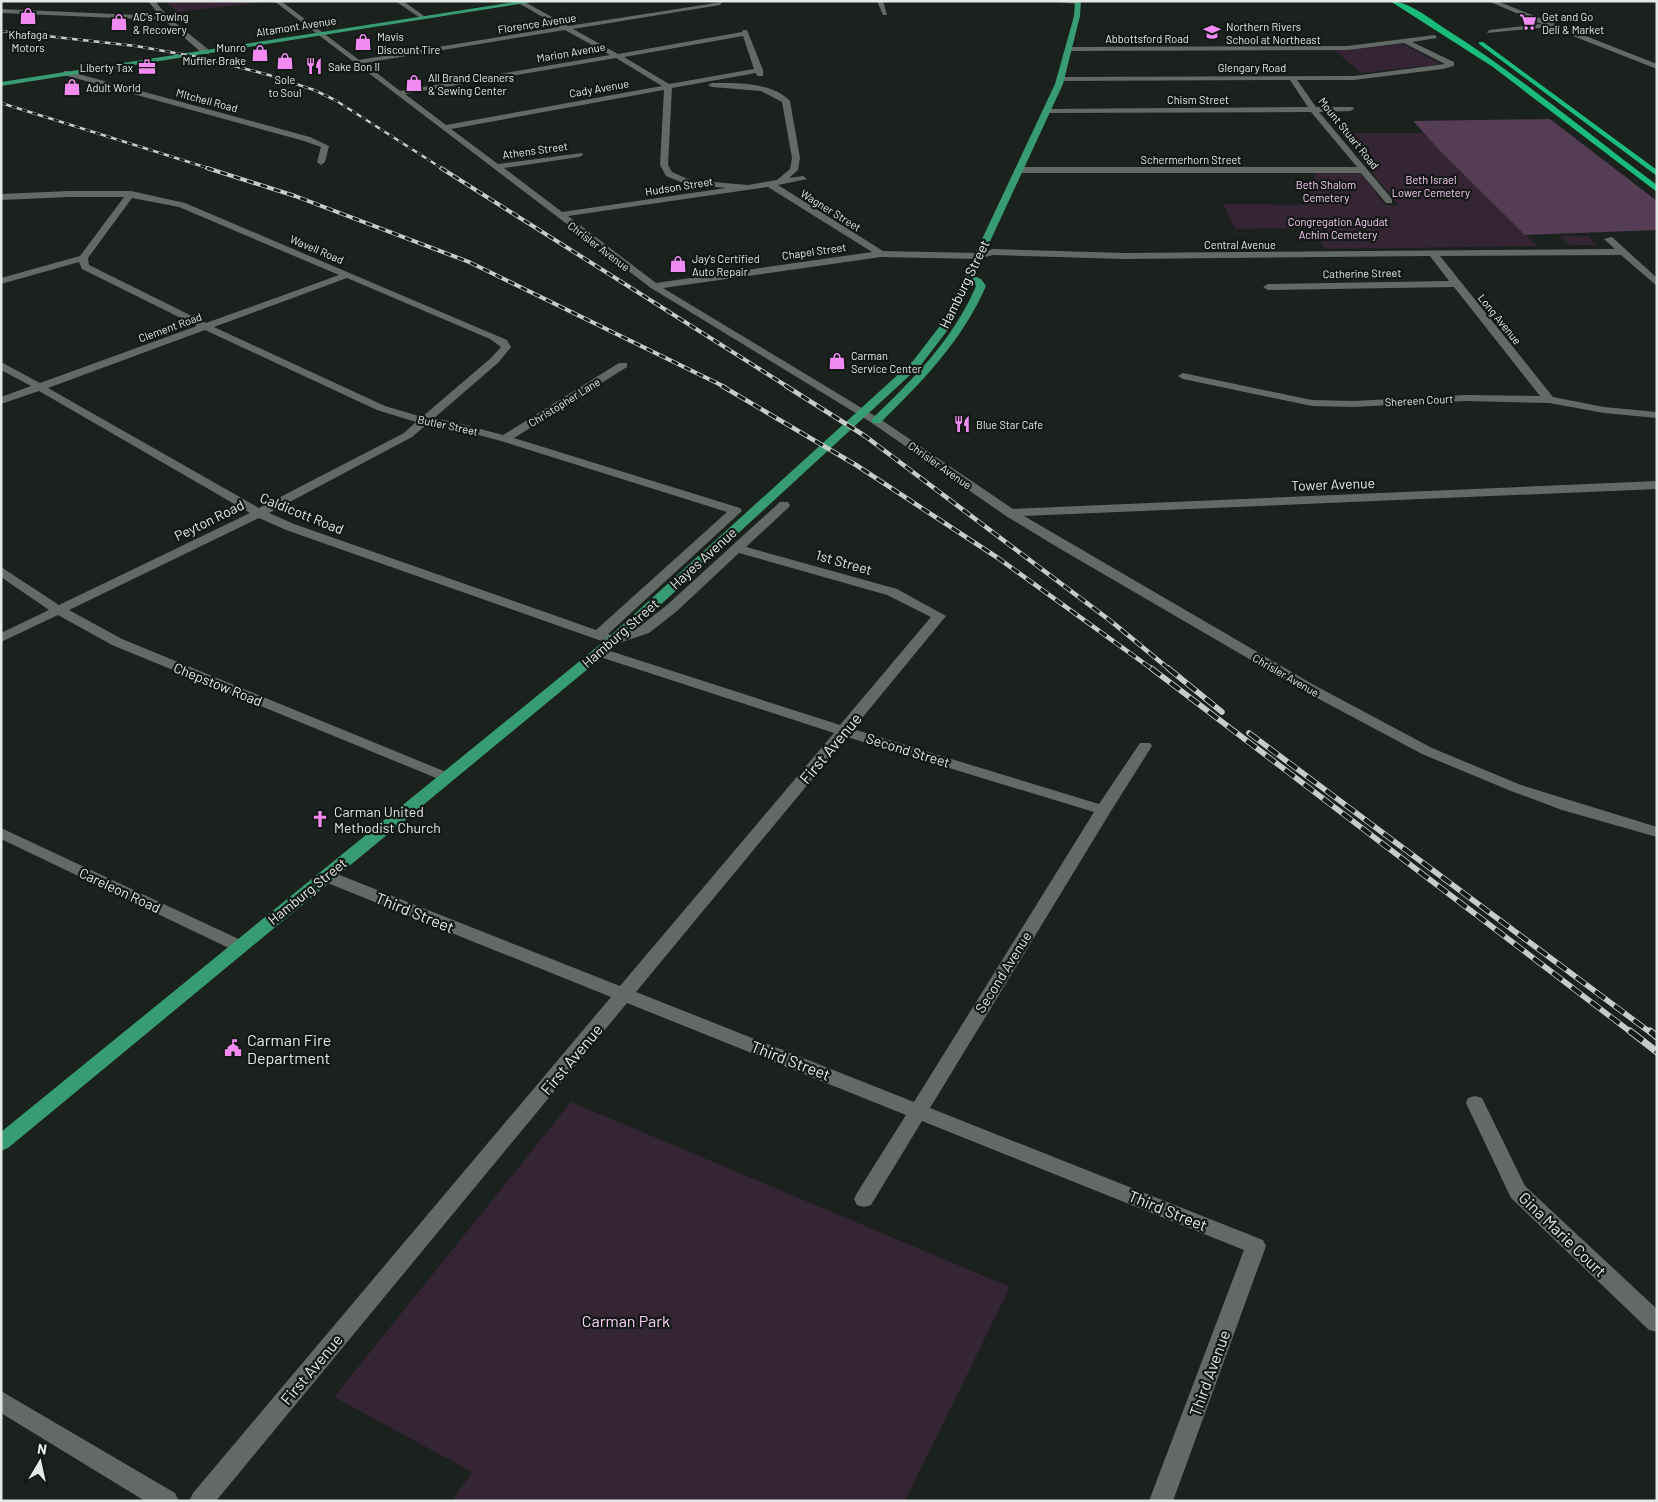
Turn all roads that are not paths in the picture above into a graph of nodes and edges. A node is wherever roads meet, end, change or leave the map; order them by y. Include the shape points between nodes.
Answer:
1 (151, 1) edge
2 (277, 1) edge
3 (398, 1) edge
4 (535, 1) edge
5 (880, 1) edge
6 (1050, 1) edge
7 (1393, 1) edge
8 (1409, 1) edge
9 (1491, 1) edge
10 (520, 2) edge
11 (1078, 2) edge
12 (720, 3) dead end
13 (1, 11) edge
14 (885, 14) dead end
15 (166, 18) junction
16 (424, 18) junction
17 (1440, 18) dead end
18 (1552, 25) junction
19 (566, 28) junction
20 (1489, 32) dead end
21 (319, 34) junction
22 (1435, 38) dead end
23 (1473, 38) dead end
24 (1405, 41) junction
25 (1069, 49) junction
26 (206, 52) junction
27 (617, 55) junction
28 (357, 62) junction
29 (1657, 67) edge
30 (759, 72) joint
31 (67, 73) junction
32 (1292, 78) junction
33 (1061, 79) junction
34 (2, 84) edge
35 (678, 85) junction
36 (668, 87) junction
37 (400, 93) junction
38 (1350, 108) dead end
39 (1314, 110) junction
40 (1046, 111) junction
41 (444, 128) junction
42 (578, 155) dead end
43 (321, 162) dead end
44 (495, 167) junction
45 (1019, 170) junction
46 (1364, 170) junction
47 (1657, 174) edge
48 (803, 179) dead end
49 (689, 182) junction
50 (774, 183) junction
51 (747, 187) junction
52 (1657, 188) edge
53 (131, 194) junction
54 (694, 196) junction
55 (1, 197) edge
56 (1390, 201) dead end
57 (559, 216) junction
58 (1609, 239) dead end
59 (1623, 252) junction
60 (881, 254) junction
61 (1432, 254) junction
62 (978, 256) junction
63 (83, 258) junction
64 (347, 275) junction
65 (970, 278) junction
66 (1, 281) edge
67 (1657, 283) edge
68 (1456, 284) junction
69 (654, 286) junction
70 (1268, 287) dead end
71 (206, 327) junction
72 (1, 365) edge
73 (622, 365) dead end
74 (1183, 376) dead end
75 (40, 386) junction
76 (1549, 400) junction
77 (1, 401) edge
78 (1657, 415) edge
79 (876, 421) junction
80 (426, 422) junction
81 (505, 439) junction
82 (1657, 485) edge
83 (784, 505) dead end
84 (259, 513) junction
85 (1010, 513) junction
86 (738, 549) junction
87 (1, 571) edge
88 (58, 610) junction
89 (939, 616) joint
90 (1, 638) edge
91 (606, 638) junction
92 (599, 652) junction
93 (844, 731) junction
94 (1145, 746) dead end
95 (446, 777) junction
96 (1103, 810) junction
97 (1657, 832) edge
98 (1, 833) edge
99 (326, 876) junction
100 (239, 946) junction
101 (624, 995) junction
102 (1475, 1103) dead end
103 (918, 1110) junction
104 (1, 1143) edge
105 (864, 1199) dead end
106 (1256, 1246) joint
107 (1657, 1323) edge
108 (1, 1401) edge
109 (167, 1501) edge
110 (201, 1501) edge
111 (1161, 1501) edge

1 - 15 street
2 - 21 street, Chrisler Avenue
3 - 16 street
4 - 10 main road, Altamont Avenue
5 - 14 street
6 - 11 street
7 - 52 highway via 1482,55
8 - 17 highway
9 - 18 street
10 - 16 main road, Altamont Avenue
10 - 19 street
11 - 25 main road, Hamburg Street
12 - 19 street, Florence Avenue
13 - 15 street
15 - 26 street
16 - 21 main road, Altamont Avenue
18 - 20 street
18 - 29 street
19 - 27 street
19 - 28 street, Florence Avenue
21 - 26 main road, Altamont Avenue
21 - 28 street, Chrisler Avenue
22 - 24 street, Abbottsford Road
23 - 47 highway
24 - 25 street, Abbottsford Road via 1347,48
24 - 32 street, Glengary Road via 1451,64 1381,76
25 - 33 main road, Hamburg Street
26 - 31 main road, Altamont Avenue
27 - 30 street, Marion Avenue via 745,32
27 - 36 street via 662,80
27 - 37 street, Marion Avenue
28 - 37 street, Chrisler Avenue
30 - 35 street, Cady Avenue
31 - 34 main road, Altamont Avenue
31 - 43 street, MItchell Road via 307,139 325,146
32 - 33 street, Glengary Road
32 - 39 street, Mount Stuart Road
33 - 40 main road, Hamburg Street
35 - 36 street, Cady Avenue
35 - 50 street, Wagner Street via 740,86 773,92 786,101 796,158 794,170
36 - 41 street, Cady Avenue
36 - 49 street via 664,166 669,174
37 - 41 street, Chrisler Avenue
38 - 39 street, Chism Street
39 - 40 street, Chism Street
39 - 46 street, Mount Stuart Road
40 - 45 main road, Hamburg Street
41 - 44 street, Chrisler Avenue
42 - 44 street, Athens Street
44 - 57 street, Chrisler Avenue
45 - 46 street, Schermerhorn Street
45 - 62 main road, Hamburg Street
46 - 56 street, Mount Stuart Road
48 - 50 street, Hudson Street
49 - 51 street
49 - 54 street
50 - 51 street, Hudson Street
50 - 60 street, Wagner Street
51 - 54 street, Hudson Street
53 - 55 street, Wavell Road
53 - 63 street
53 - 64 street, Wavell Road via 182,205
54 - 57 street, Hudson Street
57 - 69 street, Chrisler Avenue
58 - 59 street
59 - 61 street, Central Avenue
59 - 67 street
60 - 62 street, Chapel Street
60 - 69 street, Chapel Street
61 - 62 street, Central Avenue via 1124,256 993,252
61 - 68 street, Long Avenue
62 - 65 main road, Hamburg Street
63 - 66 street
63 - 71 street, Butler Street via 86,267
64 - 71 street, Clement Road
64 - 80 street, Wavell Road via 503,342 506,348 495,360
65 - 79 main road via 981,286 953,338 933,365
65 - 91 main road, Hamburg Street via 948,323 917,363 814,459
68 - 70 street, Catherine Street
68 - 76 street, Long Avenue
69 - 79 street, Chrisler Avenue
71 - 75 street, Clement Road
71 - 80 street, Butler Street via 381,408
72 - 75 street, Caldicott Road
73 - 81 street, Christopher Lane
74 - 76 street, Shereen Court via 1312,403 1465,398
75 - 77 street, Clement Road
75 - 84 street, Caldicott Road
76 - 78 street, Shereen Court
79 - 85 street, Chrisler Avenue
80 - 81 street, Butler Street via 450,424
80 - 84 street, Peyton Road via 408,435
81 - 91 street, Butler Street via 736,511
82 - 85 street, Tower Avenue
83 - 86 street, Hayes Avenue
84 - 88 street, Peyton Road
84 - 91 street, Caldicott Road via 290,527
85 - 97 street, Chrisler Avenue via 1317,693 1428,752 1534,795
86 - 89 street, 1st Street via 892,592
86 - 91 street, Hayes Avenue via 644,630
87 - 88 street, Chepstow Road
88 - 90 street, Peyton Road
88 - 95 street, Chepstow Road via 117,642
89 - 93 street, First Avenue
91 - 92 main road, Hamburg Street
92 - 93 street, Second Street
92 - 95 main road, Hamburg Street
93 - 96 street, Second Street
93 - 101 street, First Avenue
94 - 96 street, Second Avenue
95 - 99 main road, Hamburg Street
96 - 103 street, Second Avenue
98 - 100 street, Careleon Road
99 - 100 main road, Hamburg Street
99 - 101 street, Third Street
100 - 104 main road, Hamburg Street
101 - 103 street, Third Street
101 - 110 street, First Avenue
102 - 107 street, Gina Marie Court via 1518,1192
103 - 105 street, Second Avenue
103 - 106 street, Third Street
106 - 111 street, Third Avenue
108 - 109 street

